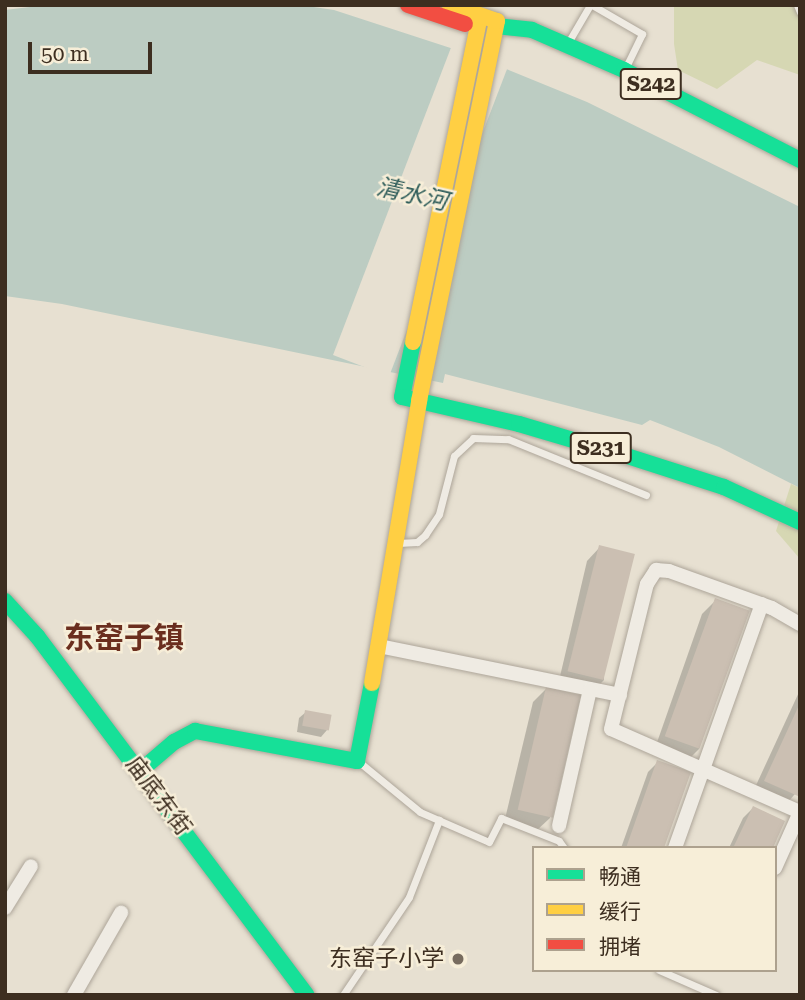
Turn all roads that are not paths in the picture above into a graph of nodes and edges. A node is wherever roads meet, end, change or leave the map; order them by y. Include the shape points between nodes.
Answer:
1 (408, 5) edge
2 (450, 5) edge
3 (591, 5) edge
4 (797, 5) edge
5 (800, 12) edge
6 (478, 16) edge
7 (496, 21) edge
8 (566, 45) junction
9 (624, 70) junction
10 (800, 160) edge
11 (402, 397) junction
12 (419, 401) junction
13 (411, 440) junction
14 (646, 495) dead end
15 (800, 522) edge
16 (396, 543) junction
17 (5, 601) edge
18 (762, 604) junction
19 (800, 624) edge
20 (379, 646) junction
21 (590, 689) junction
22 (620, 695) junction
23 (357, 761) junction
24 (702, 769) junction
25 (140, 771) junction
26 (439, 820) junction
27 (559, 826) dead end
28 (563, 846) edge
29 (676, 846) edge
30 (777, 864) edge
31 (31, 866) dead end
32 (5, 908) edge
33 (121, 913) dead end
34 (664, 972) edge
35 (74, 995) edge
36 (307, 995) edge
37 (343, 995) edge
38 (716, 995) edge

1 - 6 main road
2 - 6 main road
3 - 8 lane
3 - 9 lane via 642,34
4 - 5 lane
6 - 7 main road
6 - 11 main road
7 - 8 main road, S242
7 - 12 main road
8 - 9 main road, S242
9 - 10 main road, S242
11 - 12 main road, S231
11 - 13 main road via 400,407
12 - 13 main road
12 - 15 main road, S231 via 627,456 724,487
13 - 16 main road
14 - 16 lane via 508,439 473,438 454,456 439,514 425,535 417,542
16 - 20 main road
17 - 25 main road, 庙底东街
18 - 19 street
18 - 22 street via 656,570 648,584
18 - 24 street
20 - 21 street
20 - 23 main road
21 - 22 street
21 - 27 street
22 - 24 street via 611,729
23 - 25 main road via 195,731
23 - 26 lane via 403,800
24 - 29 street
24 - 30 street via 800,812
25 - 36 main road, 庙底东街
26 - 28 lane via 489,842 501,818
26 - 37 lane via 409,897
31 - 32 street
33 - 35 street
34 - 38 lane

